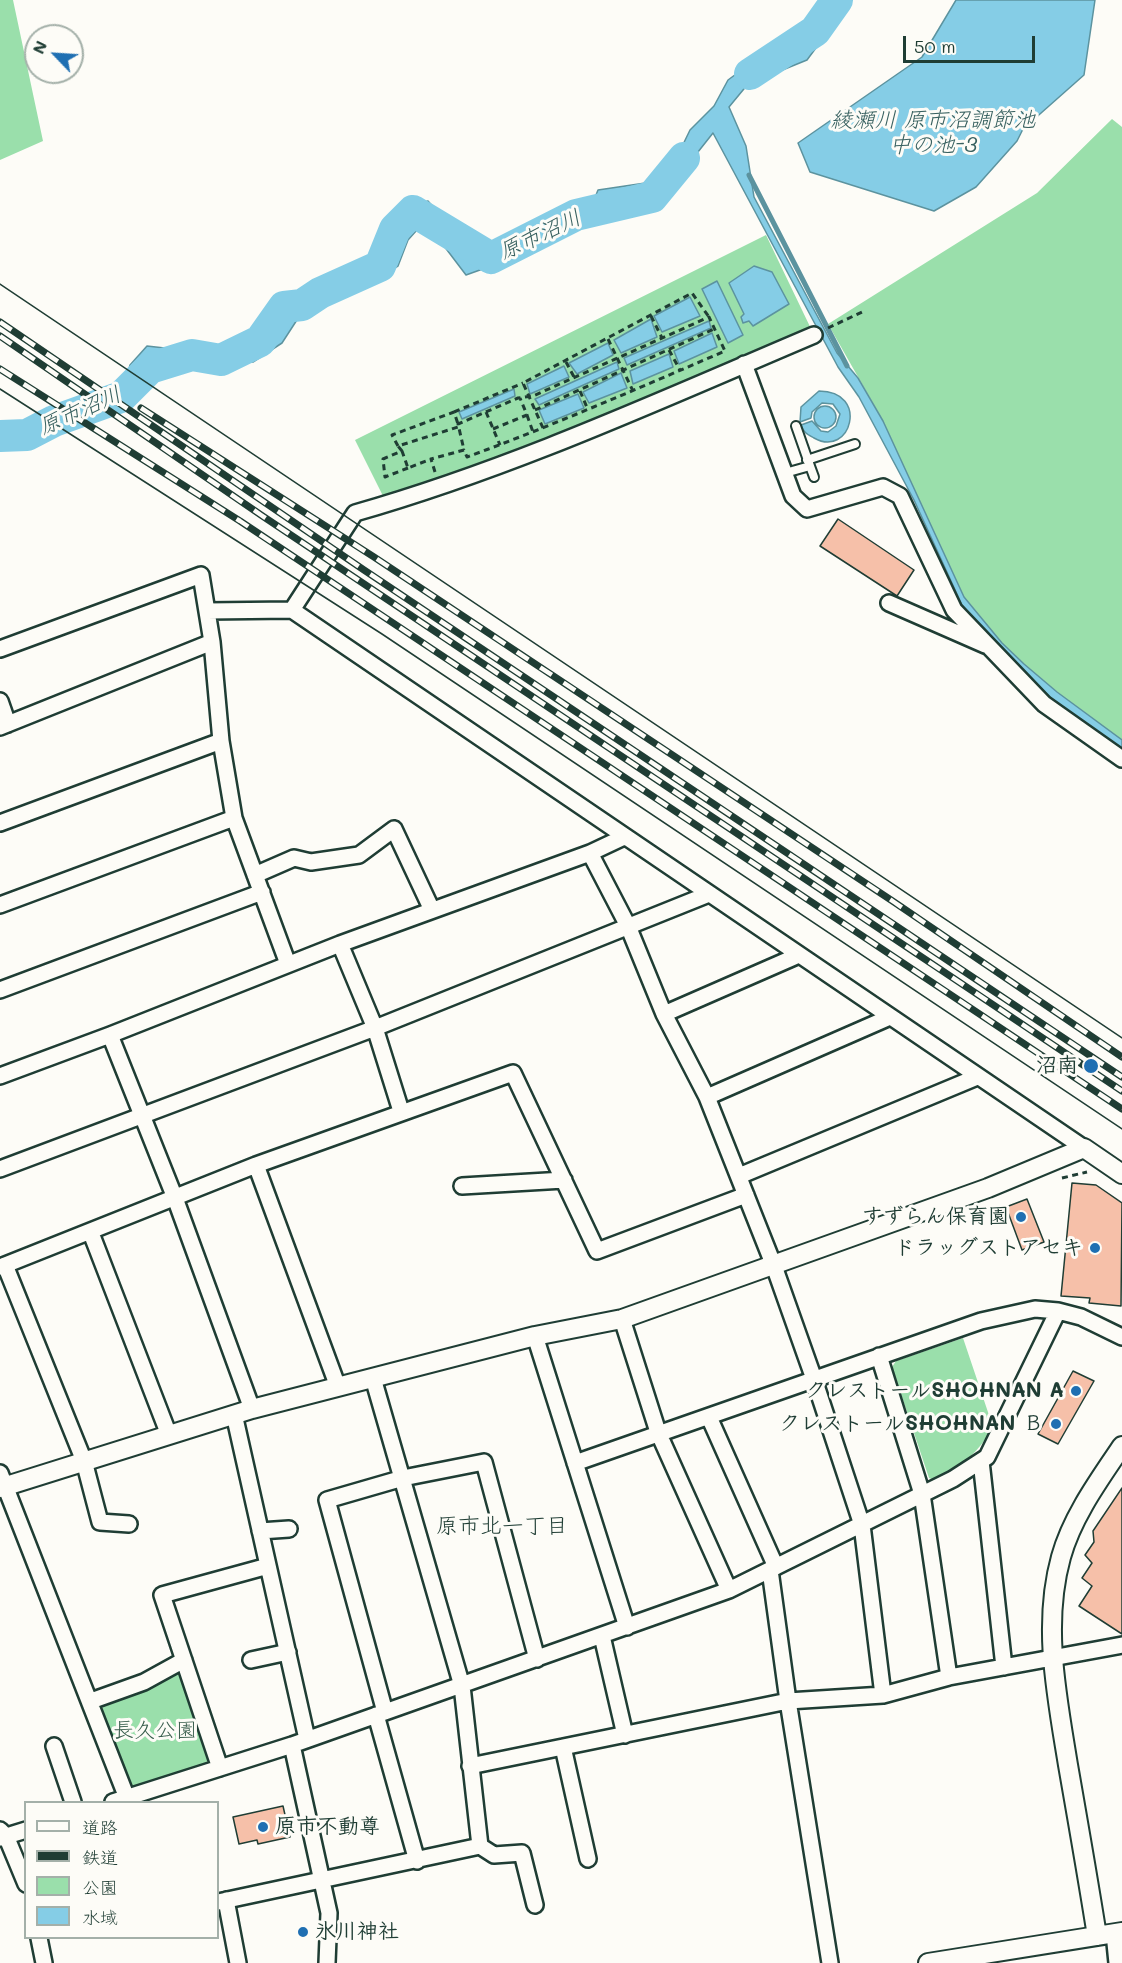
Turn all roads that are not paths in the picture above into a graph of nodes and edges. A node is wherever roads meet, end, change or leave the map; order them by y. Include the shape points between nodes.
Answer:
1 (814, 335) dead end
2 (744, 364) junction
3 (796, 426) dead end
4 (855, 444) dead end
5 (808, 463) junction
6 (785, 473) junction
7 (814, 477) dead end
8 (889, 603) dead end
9 (292, 610) junction
10 (207, 611) junction
11 (212, 642) junction
12 (991, 647) junction
13 (0, 648) edge
14 (0, 701) edge
15 (4, 725) edge
16 (221, 741) junction
17 (1122, 759) edge
18 (234, 818) junction
19 (0, 823) edge
20 (624, 837) junction
21 (590, 853) junction
22 (255, 875) junction
23 (262, 892) junction
24 (709, 894) junction
25 (0, 905) edge
26 (432, 910) junction
27 (628, 926) junction
28 (340, 944) junction
29 (799, 955) junction
30 (288, 964) junction
31 (0, 990) edge
32 (664, 1014) junction
33 (890, 1017) junction
34 (375, 1028) junction
35 (110, 1035) junction
36 (0, 1076) edge
37 (977, 1077) junction
38 (707, 1097) junction
39 (401, 1111) junction
40 (143, 1115) junction
41 (1084, 1148) junction
42 (256, 1165) junction
43 (0, 1169) edge
44 (1122, 1174) edge
45 (739, 1176) junction
46 (564, 1180) junction
47 (462, 1186) dead end
48 (746, 1195) junction
49 (175, 1198) junction
50 (91, 1233) junction
51 (3, 1266) edge
52 (774, 1266) junction
53 (1059, 1311) junction
54 (622, 1319) junction
55 (535, 1336) junction
56 (1122, 1337) edge
57 (879, 1356) junction
58 (373, 1378) junction
59 (814, 1379) junction
60 (338, 1387) junction
61 (252, 1409) junction
62 (234, 1414) junction
63 (709, 1417) junction
64 (658, 1432) junction
65 (169, 1435) junction
66 (1122, 1446) edge
67 (84, 1461) junction
68 (981, 1461) junction
69 (575, 1463) junction
70 (403, 1478) junction
71 (2, 1482) edge
72 (922, 1494) junction
73 (129, 1524) dead end
74 (862, 1525) junction
75 (289, 1529) dead end
76 (260, 1531) junction
77 (268, 1566) junction
78 (773, 1568) junction
79 (729, 1590) junction
80 (627, 1627) junction
81 (602, 1635) junction
82 (1122, 1645) edge
83 (288, 1652) junction
84 (1053, 1658) junction
85 (537, 1659) junction
86 (184, 1660) junction
87 (251, 1660) dead end
88 (1004, 1667) junction
89 (949, 1677) junction
90 (462, 1686) junction
91 (883, 1695) junction
92 (91, 1701) junction
93 (788, 1701) junction
94 (380, 1714) junction
95 (625, 1735) junction
96 (307, 1739) junction
97 (292, 1745) junction
98 (54, 1746) dead end
99 (563, 1747) junction
100 (470, 1766) junction
101 (220, 1768) junction
102 (120, 1800) edge
103 (72, 1801) edge
104 (24, 1830) edge
105 (2, 1835) edge
106 (480, 1846) junction
107 (588, 1859) dead end
108 (417, 1861) junction
109 (24, 1880) edge
110 (321, 1882) junction
111 (222, 1901) edge
112 (535, 1905) dead end
113 (1111, 1934) edge
114 (39, 1939) edge
115 (44, 1963) edge
116 (238, 1963) edge
117 (327, 1963) edge
118 (830, 1963) edge
119 (928, 1963) edge
120 (1117, 1963) edge

1 - 2 street
2 - 6 street
2 - 9 street via 595,428 442,487 355,513
3 - 5 lane
4 - 5 lane
5 - 6 lane
5 - 7 lane
6 - 12 street via 793,496 807,509 883,488 900,496 954,610
8 - 12 street
9 - 10 street
9 - 20 street
10 - 11 street
10 - 13 street via 201,575
11 - 15 street
11 - 16 street
12 - 17 street via 1044,704
14 - 15 street
16 - 18 street
16 - 19 street
18 - 22 street
18 - 25 street
20 - 21 street
20 - 24 street
21 - 26 street
21 - 27 street
22 - 23 street
22 - 26 street via 294,858 311,862 359,855 394,830
23 - 30 street
23 - 31 street
24 - 27 street
24 - 29 street
26 - 28 street
27 - 32 street
27 - 34 street
28 - 30 street
28 - 34 street
29 - 32 street
29 - 33 street
30 - 35 street
32 - 38 street
33 - 37 street
33 - 38 street
34 - 39 street
34 - 40 street
35 - 36 street
35 - 40 street
37 - 41 street
37 - 45 street
38 - 45 street
39 - 42 street
39 - 46 street via 513,1073
40 - 43 street
40 - 49 street
41 - 44 street
41 - 52 street via 988,1188
42 - 49 street
42 - 60 street
45 - 48 street
46 - 47 street
46 - 48 street via 597,1251
48 - 52 street
49 - 50 street
49 - 61 street
50 - 51 street
50 - 65 street
51 - 67 street
52 - 54 street
52 - 59 street
53 - 56 street
53 - 57 street via 1035,1309 981,1322
53 - 68 street via 1000,1434
54 - 55 street
54 - 64 street
55 - 58 street
55 - 69 street
57 - 59 street
57 - 72 street
58 - 60 street
58 - 70 street
59 - 63 street
59 - 74 street
60 - 61 street
61 - 62 street
62 - 65 street
62 - 76 street
63 - 64 street
63 - 78 street
64 - 69 street
64 - 79 street
65 - 67 street
66 - 84 street via 1083,1506 1061,1558
67 - 71 street
67 - 73 street via 100,1522
68 - 72 street
68 - 88 street
69 - 80 street
70 - 85 street via 484,1462
70 - 90 street
70 - 94 street via 327,1500
71 - 92 street
72 - 74 street
72 - 89 street
74 - 78 street
74 - 91 street
75 - 76 street
76 - 77 street
77 - 83 street
77 - 86 street via 162,1595
78 - 79 street
78 - 93 street
79 - 80 street
80 - 81 street
81 - 85 street
81 - 95 street
82 - 84 street
83 - 87 street
83 - 96 street
84 - 88 street
84 - 113 street
85 - 90 street
86 - 92 street via 144,1682
86 - 101 street
88 - 89 street
89 - 91 street
90 - 94 street
90 - 100 street
91 - 93 street
92 - 102 street
93 - 95 street
93 - 118 street
94 - 96 street
94 - 108 street
95 - 99 street
96 - 97 street
97 - 101 street
97 - 110 street
98 - 103 street
99 - 100 street
99 - 107 street
100 - 106 street
101 - 102 street
104 - 105 street
105 - 109 street
106 - 108 street
106 - 112 street via 494,1855 522,1853
108 - 110 street
110 - 111 street
110 - 117 street via 329,1913
111 - 116 street
113 - 119 street
113 - 120 street
114 - 115 street

